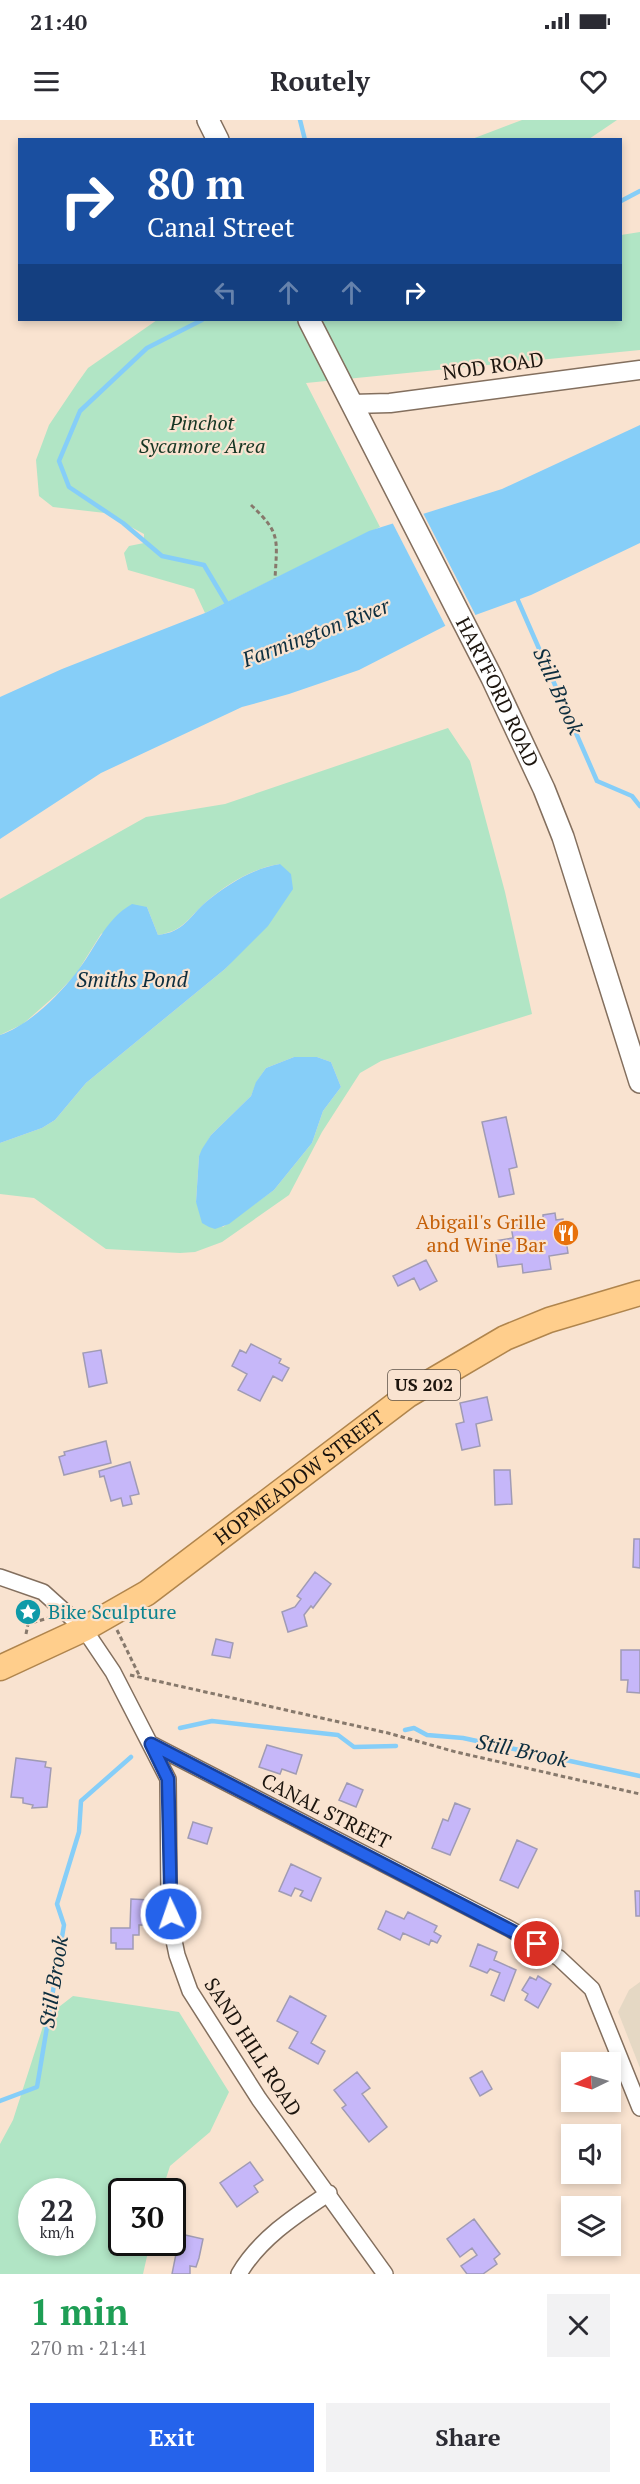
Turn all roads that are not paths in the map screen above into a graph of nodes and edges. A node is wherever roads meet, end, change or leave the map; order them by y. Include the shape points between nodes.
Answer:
1 (208, 120) edge
2 (217, 138) edge
3 (310, 321) edge
4 (640, 370) edge
5 (352, 404) junction
6 (640, 1082) edge
7 (640, 1293) edge
8 (0, 1576) edge
9 (84, 1629) junction
10 (0, 1668) edge
11 (151, 1744) junction
12 (640, 2109) edge
13 (329, 2193) junction
14 (239, 2274) edge
15 (385, 2274) edge

1 - 2 main road
3 - 5 main road, HARTFORD ROAD
4 - 5 street, NOD ROAD
5 - 6 main road, HARTFORD ROAD via 529,755 560,828
7 - 9 highway, HOPMEADOW STREET / US 202 via 549,1320 505,1338 408,1395 147,1593
8 - 9 street via 44,1592
9 - 10 highway, HOPMEADOW STREET / US 202
9 - 11 street via 104,1656
11 - 12 street, CANAL STREET via 560,1958 592,1989
11 - 13 street, SAND HILL ROAD via 168,1779 172,1931 190,1991 259,2099
13 - 14 street via 258,2248
13 - 15 street, SAND HILL ROAD

